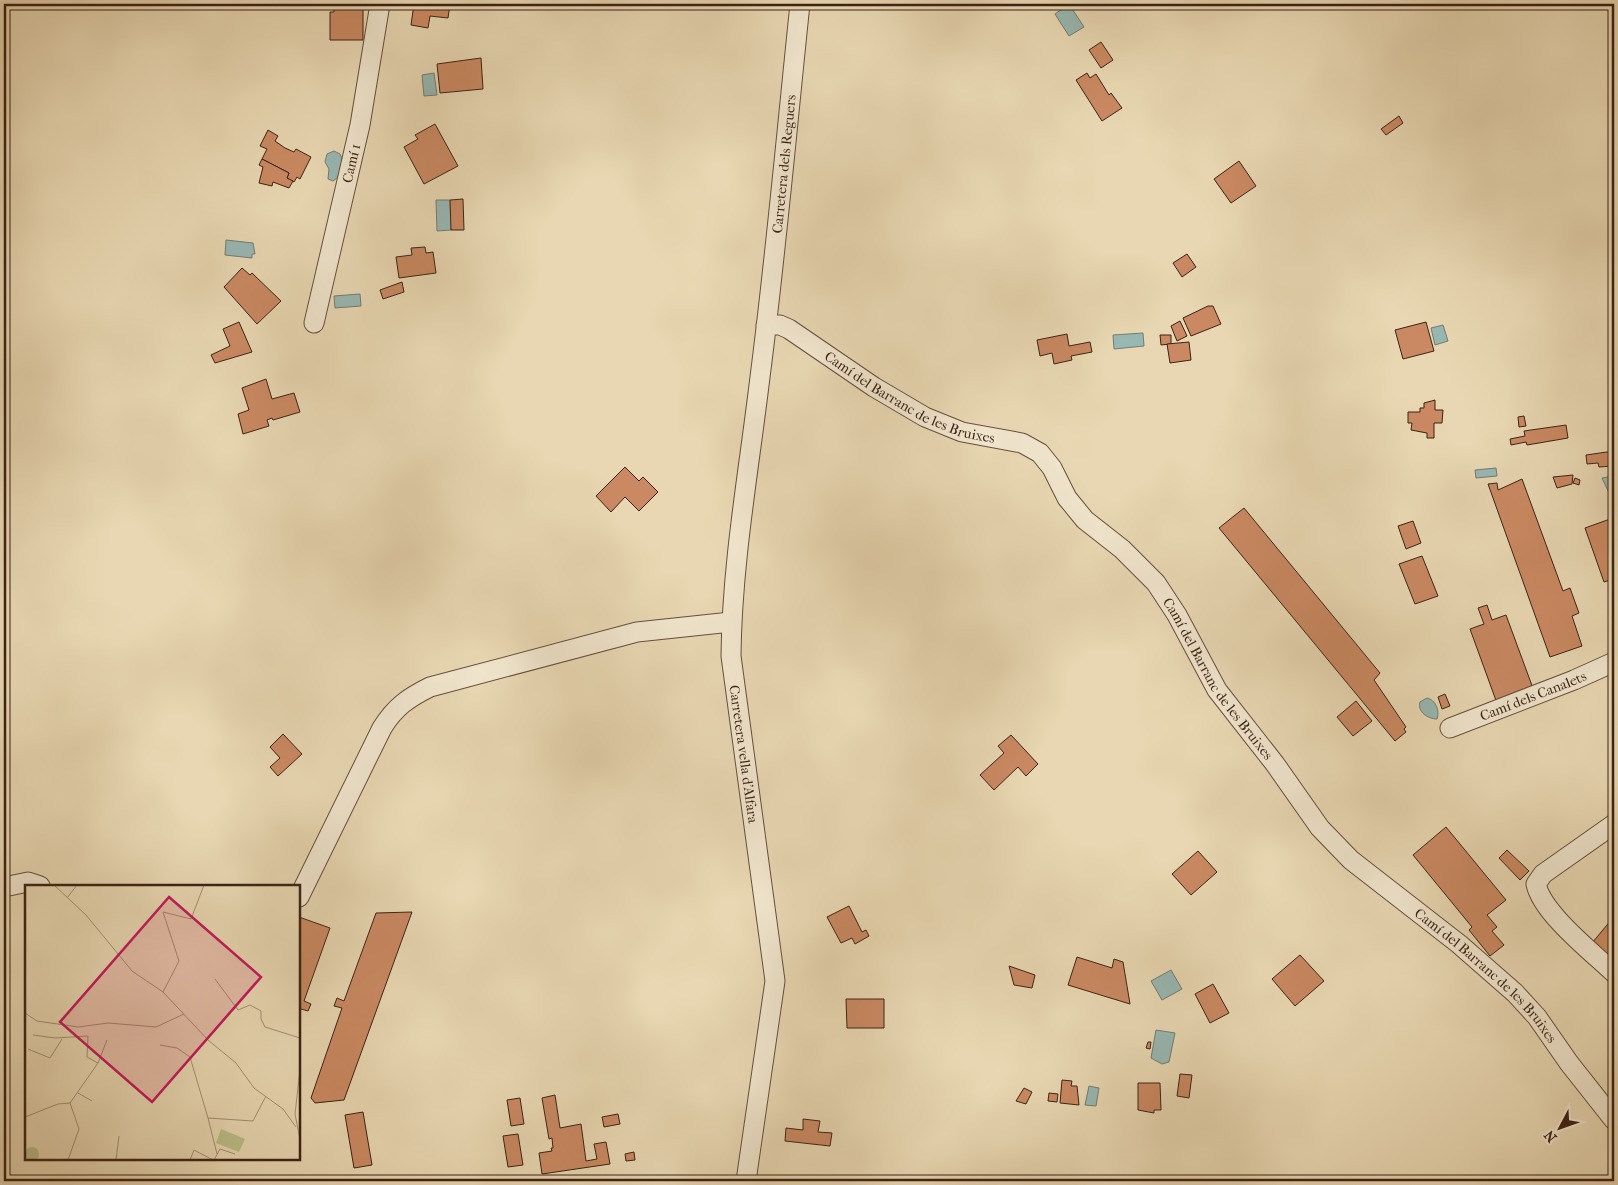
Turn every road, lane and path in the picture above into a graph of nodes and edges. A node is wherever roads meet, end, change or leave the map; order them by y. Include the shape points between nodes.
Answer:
1 (380, 4) edge
2 (800, 4) edge
3 (314, 322) dead end
4 (766, 325) junction
5 (731, 622) junction
6 (1614, 662) edge
7 (1450, 728) dead end
8 (1614, 824) edge
9 (37, 885) edge
10 (4, 887) edge
11 (300, 894) edge
12 (1614, 974) edge
13 (1614, 1120) edge
14 (746, 1181) edge

1 - 3 street, Camí 1 via 360,125
2 - 4 street, Carretera dels Reguers
4 - 5 street, Carretera vella d'Alfara
4 - 13 street, Camí del Barranc de les Bruixes via 789,329 874,387 925,417 962,432 1022,443 1040,452 1067,498 1085,520 1122,549 1156,583 1217,690 1320,828 1351,860 1458,944 1520,998
5 - 11 street via 637,632 430,687 405,700 382,728
5 - 14 street, Carretera vella d'Alfara via 731,656 775,981
6 - 7 street, Camí dels Canalets
8 - 12 street via 1543,874 1536,884 1551,913
9 - 10 street via 28,882

